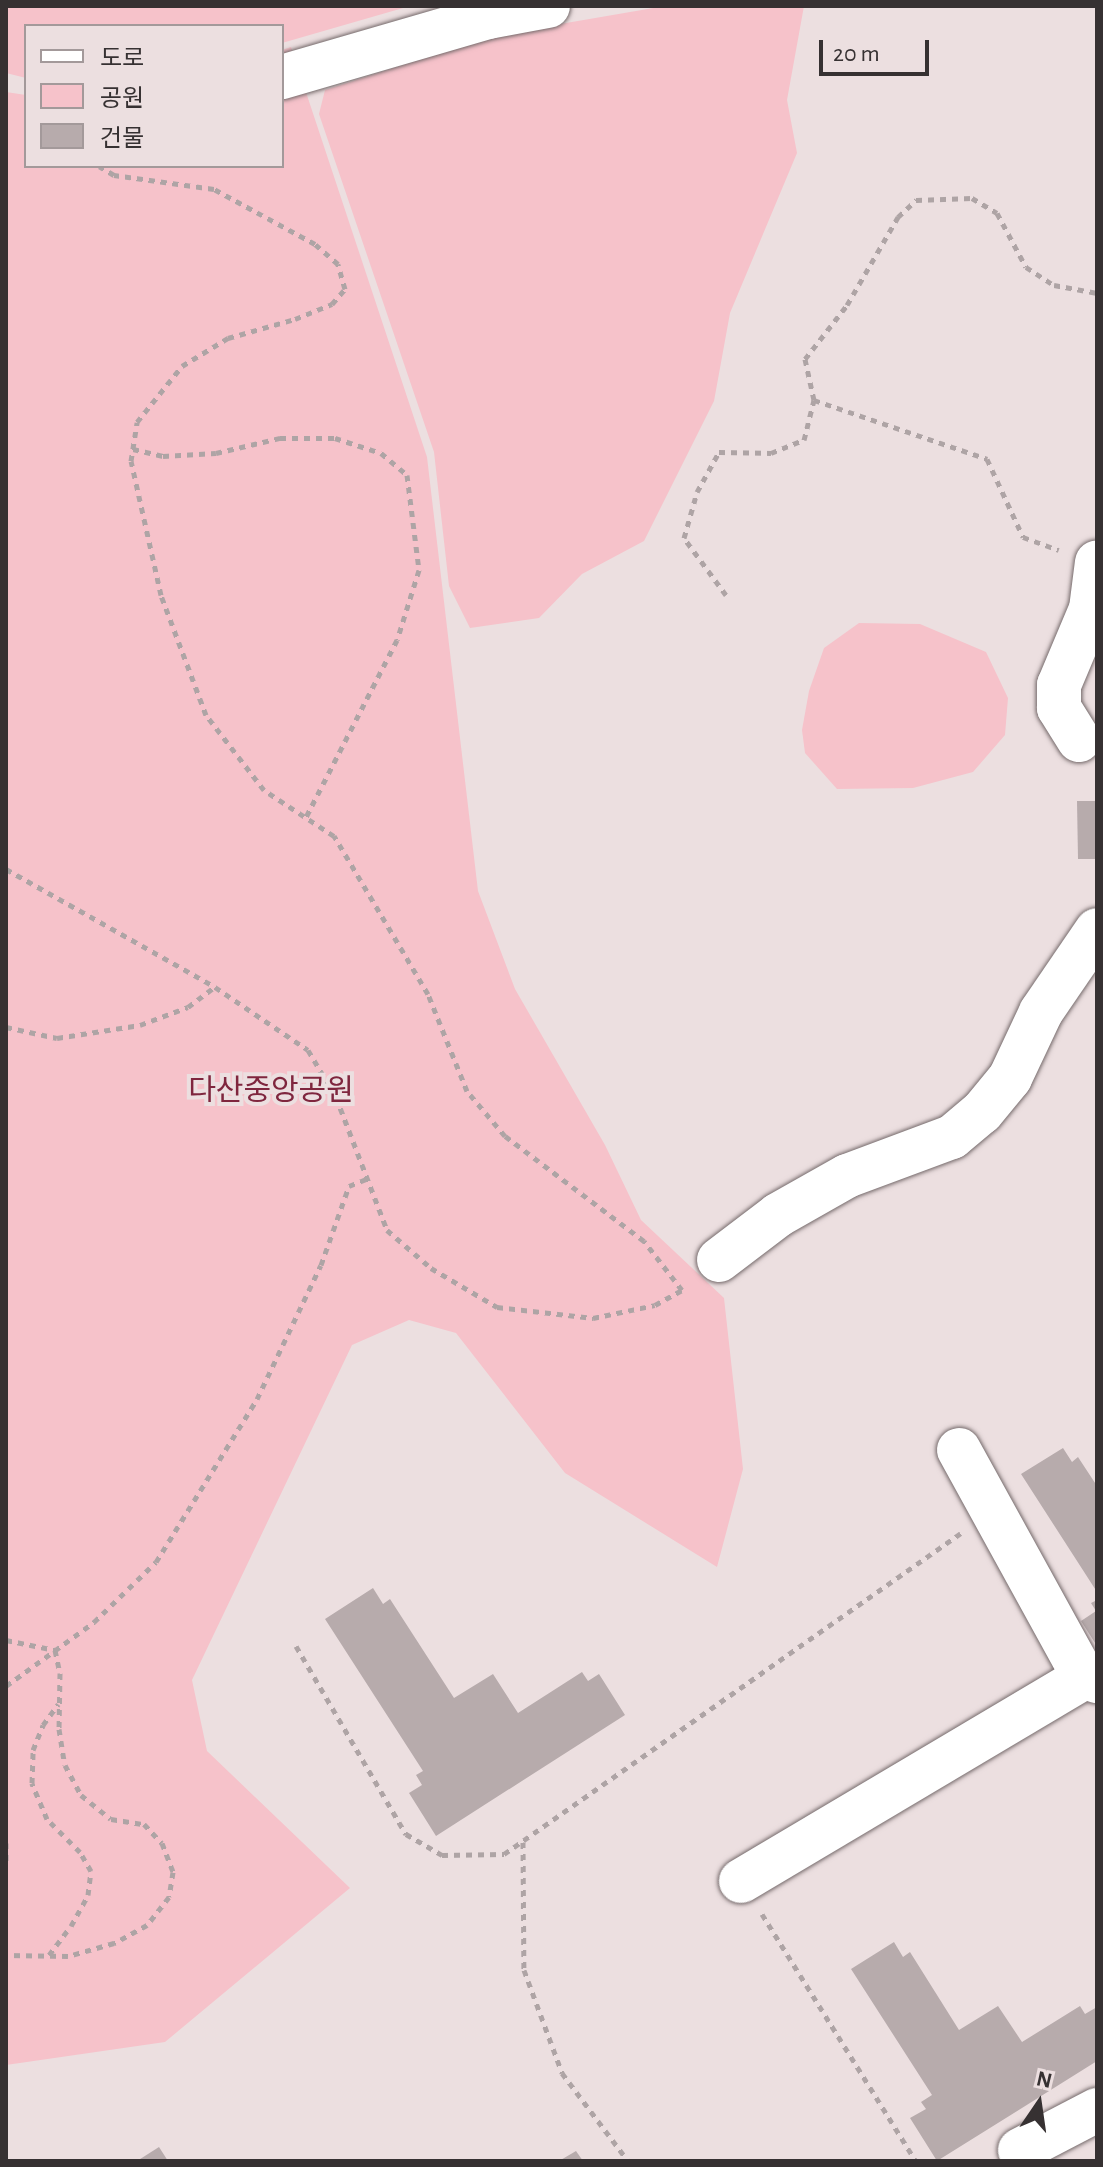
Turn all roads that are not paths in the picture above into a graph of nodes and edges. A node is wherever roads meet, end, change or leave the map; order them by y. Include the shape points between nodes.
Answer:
1 (548, 6) edge
2 (284, 76) edge
3 (1096, 563) edge
4 (1079, 740) dead end
5 (1097, 930) edge
6 (719, 1260) dead end
7 (959, 1450) dead end
8 (1090, 1679) edge
9 (741, 1881) road end
10 (1097, 2110) edge
11 (1020, 2150) dead end

1 - 2 lane via 489,17
3 - 4 lane via 1091,609 1059,685 1059,708
5 - 6 lane via 1041,1012 1010,1078 972,1120 952,1137 847,1176 778,1215
7 - 8 lane
8 - 9 lane
10 - 11 lane

